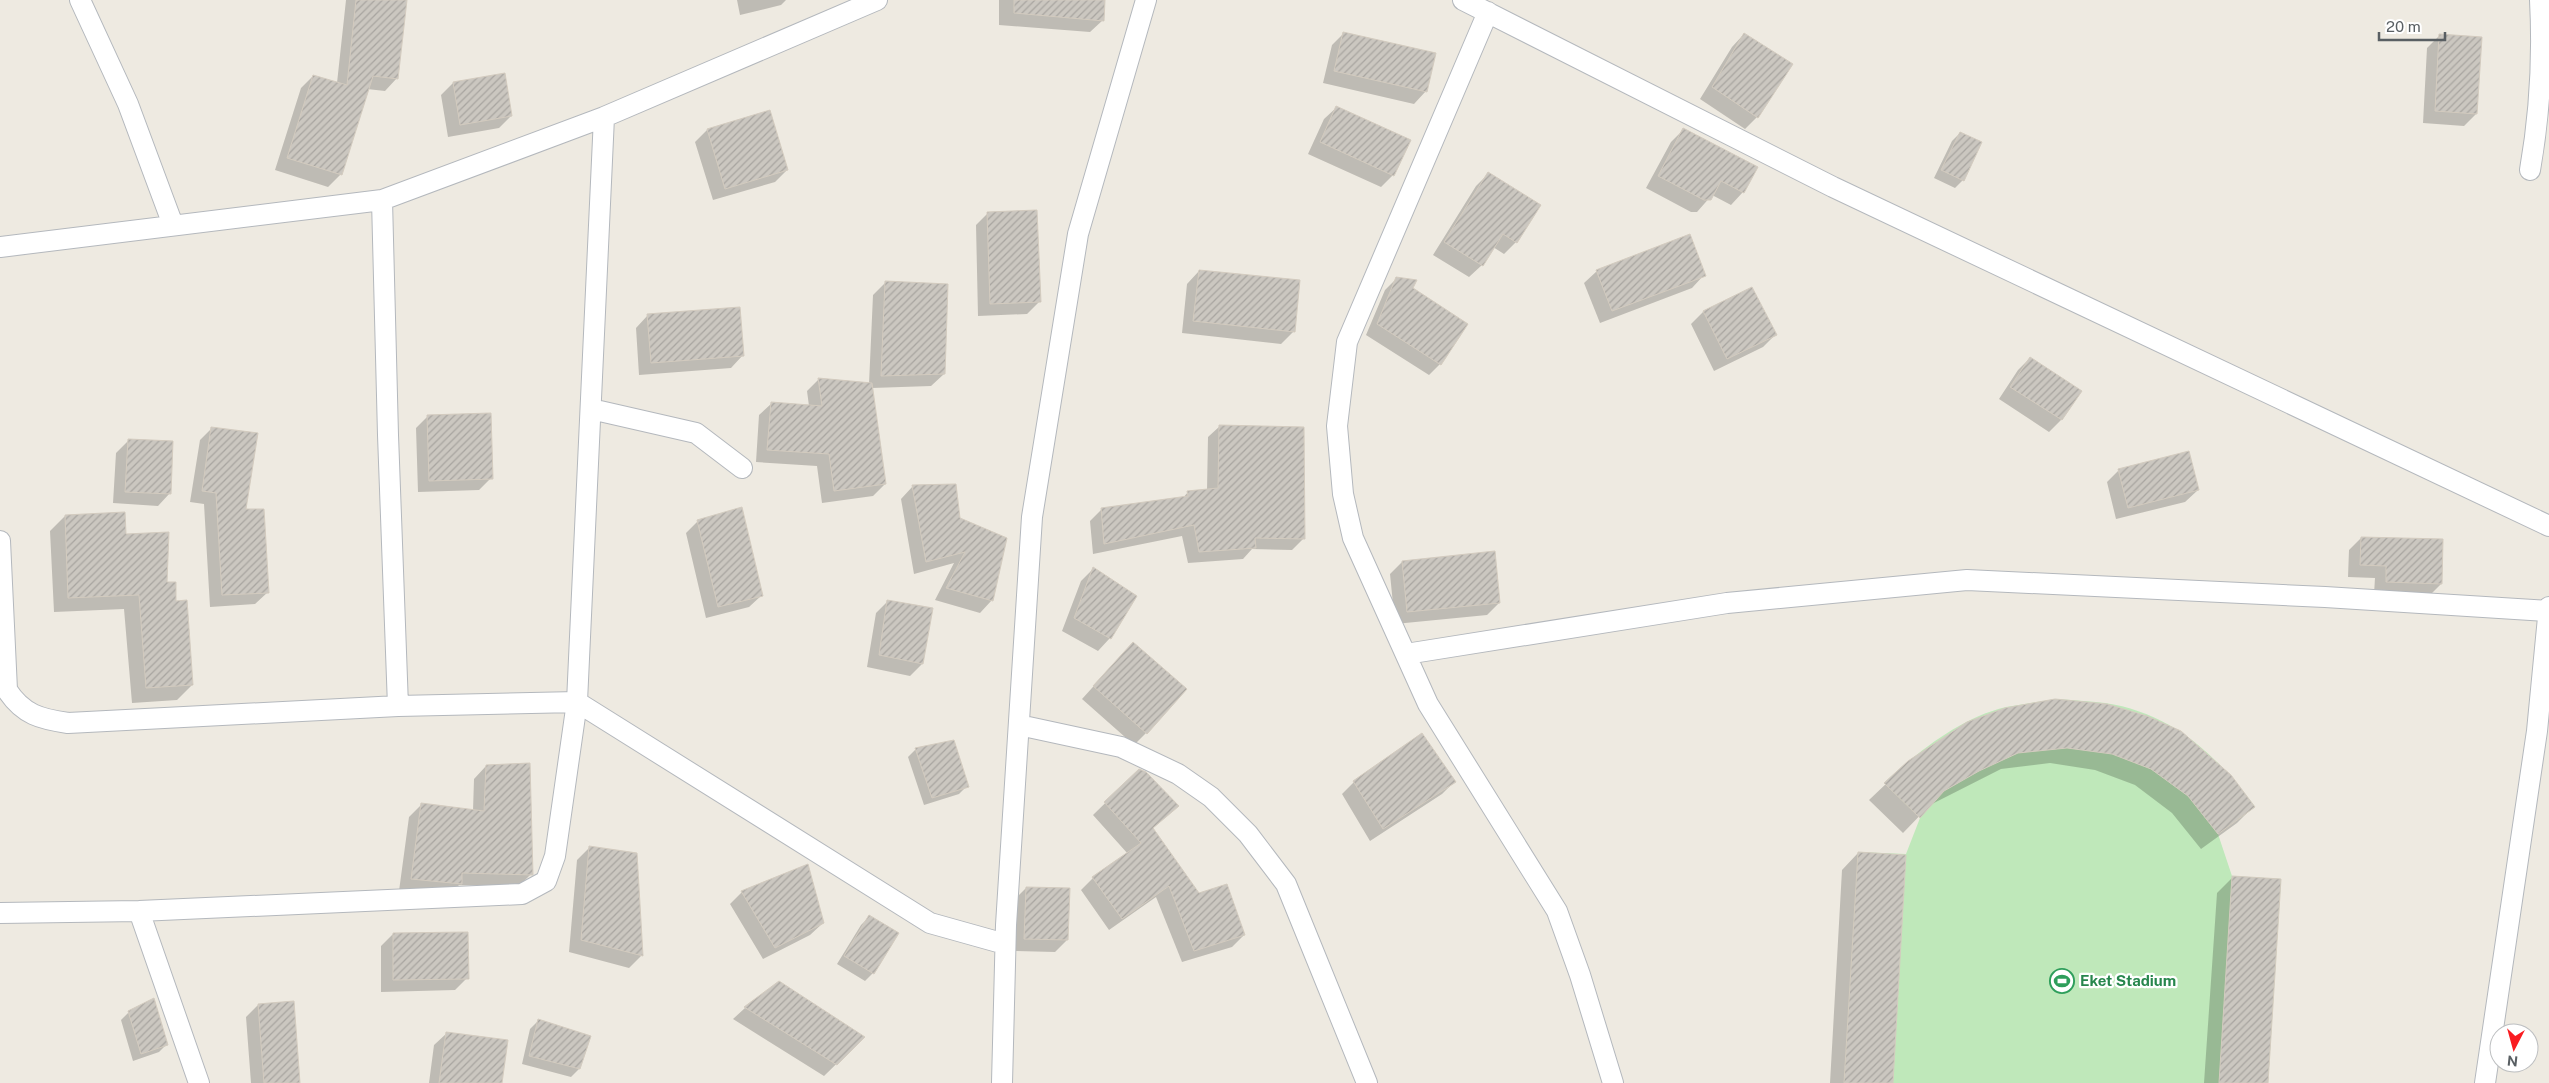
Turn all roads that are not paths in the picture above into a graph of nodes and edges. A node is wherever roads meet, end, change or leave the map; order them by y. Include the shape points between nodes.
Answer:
1 (80, 0) edge
2 (877, 0) edge
3 (1146, 0) edge
4 (1463, 0) edge
5 (2540, 0) edge
6 (1488, 12) junction
7 (604, 116) junction
8 (2530, 170) dead end
9 (382, 200) junction
10 (173, 225) junction
11 (0, 247) edge
12 (591, 409) junction
13 (742, 468) dead end
14 (2549, 526) edge
15 (0, 541) edge
16 (2548, 609) edge
17 (1406, 654) junction
18 (577, 702) junction
19 (398, 706) junction
20 (1019, 725) junction
21 (139, 910) junction
22 (0, 913) edge
23 (1005, 944) junction
24 (199, 1083) edge
25 (1002, 1083) edge
26 (1367, 1083) edge
27 (1612, 1083) edge
28 (2485, 1083) edge

1 - 10 street via 128,104
2 - 7 street
3 - 20 street via 1078,234 1032,517
4 - 6 street
5 - 8 street via 2542,52 2537,130
6 - 14 street via 1834,188
6 - 17 street via 1347,342 1337,426 1343,494 1354,538
7 - 9 street
7 - 12 street
9 - 10 street
9 - 19 street
10 - 11 street
12 - 13 street via 696,433
12 - 18 street
15 - 19 street via 7,690 15,703 39,718 68,723
16 - 17 street via 1968,580 1726,603
16 - 28 street via 2537,731
17 - 27 street via 1428,704 1557,911
18 - 19 street
18 - 21 street via 555,856 546,881 522,894
18 - 23 street via 930,923
20 - 23 street
20 - 26 street via 1121,747 1178,774 1211,797 1242,828 1286,884
21 - 22 street
21 - 24 street
23 - 25 street

